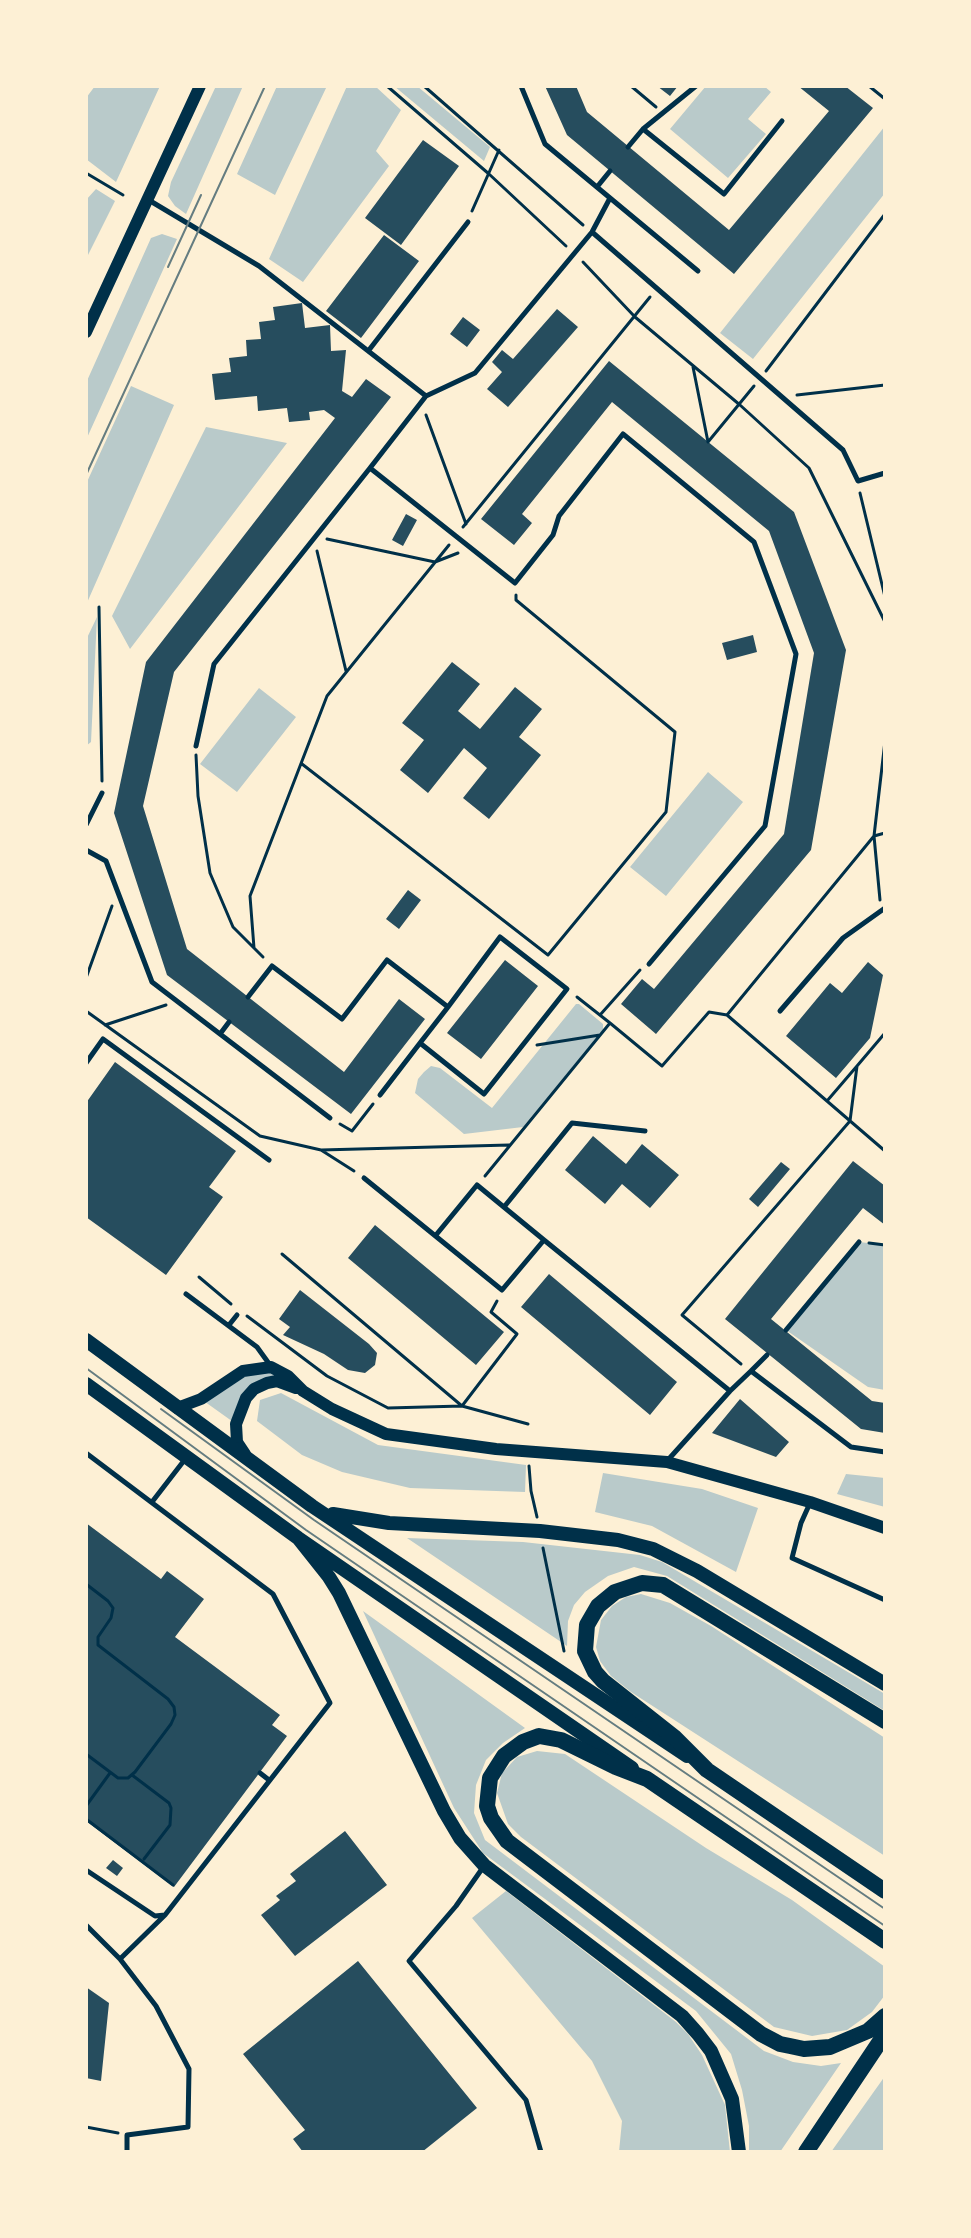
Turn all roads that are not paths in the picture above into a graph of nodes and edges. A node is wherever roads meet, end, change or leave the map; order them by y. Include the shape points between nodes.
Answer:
1 (200, 86) edge
2 (521, 86) edge
3 (696, 86) edge
4 (782, 121) dead end
5 (643, 129) junction
6 (628, 147) dead end
7 (610, 171) dead end
8 (597, 187) junction
9 (146, 198) junction
10 (610, 198) junction
11 (468, 222) road end
12 (592, 232) junction
13 (698, 271) dead end
14 (86, 332) edge
15 (369, 350) junction
16 (426, 396) junction
17 (370, 468) junction
18 (885, 473) edge
19 (196, 746) road end
20 (102, 793) road end
21 (86, 825) edge
22 (86, 850) edge
23 (883, 911) edge
24 (649, 964) road end
25 (248, 997) dead end
26 (448, 1007) junction
27 (780, 1011) dead end
28 (229, 1022) dead end
29 (220, 1034) junction
30 (420, 1043) junction
31 (86, 1063) edge
32 (380, 1095) road end
33 (330, 1118) road end
34 (645, 1131) dead end
35 (269, 1160) dead end
36 (364, 1178) road end
37 (504, 1207) junction
38 (436, 1235) junction
39 (544, 1240) junction
40 (859, 1242) road end
41 (186, 1294) dead end
42 (237, 1315) dead end
43 (229, 1325) junction
44 (786, 1330) dead end
45 (86, 1340) edge
46 (767, 1355) dead end
47 (271, 1367) junction
48 (751, 1371) junction
49 (86, 1384) edge
50 (303, 1391) junction
51 (730, 1391) junction
52 (177, 1408) junction
53 (885, 1452) edge
54 (86, 1453) edge
55 (187, 1457) junction
56 (667, 1462) junction
57 (252, 1463) junction
58 (152, 1502) junction
59 (810, 1502) junction
60 (312, 1506) junction
61 (885, 1528) edge
62 (298, 1538) junction
63 (885, 1600) edge
64 (885, 1684) edge
65 (885, 1721) edge
66 (710, 1772) junction
67 (260, 1773) dead end
68 (647, 1779) junction
69 (269, 1780) junction
70 (484, 1865) junction
71 (86, 1870) edge
72 (885, 1891) edge
73 (165, 1915) junction
74 (86, 1925) edge
75 (885, 1941) edge
76 (120, 1959) junction
77 (885, 2016) edge
78 (885, 2034) edge
79 (127, 2152) edge
80 (541, 2152) edge
81 (739, 2152) edge
82 (806, 2152) edge

1 - 9 street
2 - 8 lane via 545,144
3 - 5 lane
4 - 5 lane via 724,194
5 - 6 lane
7 - 8 lane
8 - 10 lane
9 - 14 street
9 - 15 lane via 259,266
10 - 12 lane
10 - 13 lane
11 - 15 lane
12 - 16 lane via 475,373
12 - 18 lane via 843,450 858,481
15 - 16 lane
16 - 17 lane
17 - 19 lane via 214,664
17 - 24 lane via 515,583 623,434 754,542 796,654 765,826
20 - 21 lane
22 - 29 lane via 106,861 152,982
23 - 27 lane via 843,938
25 - 26 lane via 272,966 342,1019 387,960
26 - 30 lane
26 - 30 lane via 500,937 567,989 484,1094
28 - 29 lane
29 - 33 lane
30 - 32 lane
31 - 35 lane via 103,1039
34 - 37 lane via 572,1123
36 - 38 lane
37 - 38 lane via 477,1185
37 - 39 lane
38 - 39 lane via 502,1290
39 - 51 lane
40 - 44 lane
41 - 43 lane
42 - 43 lane
43 - 47 lane via 257,1347
45 - 52 main road
46 - 48 lane
47 - 50 street
47 - 52 street via 243,1371
48 - 51 lane
48 - 53 lane via 851,1447
49 - 55 main road
50 - 56 street via 386,1434 496,1449
50 - 57 street via 277,1381 259,1385 246,1398 236,1424 237,1442
51 - 56 lane
52 - 57 main road
54 - 58 lane
55 - 58 lane
55 - 62 main road
56 - 59 street
57 - 60 main road
58 - 69 lane via 273,1594 330,1703
59 - 61 street
59 - 63 lane via 792,1558
60 - 64 main road via 346,1518 389,1523 618,1540 668,1555
60 - 66 main road
62 - 68 main road
62 - 70 main road via 339,1593 452,1826
65 - 66 main road via 674,1590 642,1583 615,1592 587,1625 588,1661 603,1681
66 - 72 main road
67 - 69 lane
68 - 75 main road
68 - 77 main road via 561,1740 539,1736 504,1756 490,1778 487,1806 497,1829 520,1852 761,2034 804,2049 830,2047 868,2031
69 - 73 lane
70 - 80 lane via 409,1961 526,2100
70 - 81 main road via 682,2016 698,2034 732,2099
71 - 73 lane via 146,1911
73 - 76 lane
74 - 76 lane
76 - 79 lane via 156,2006 189,2069 188,2127 127,2135
78 - 82 main road

